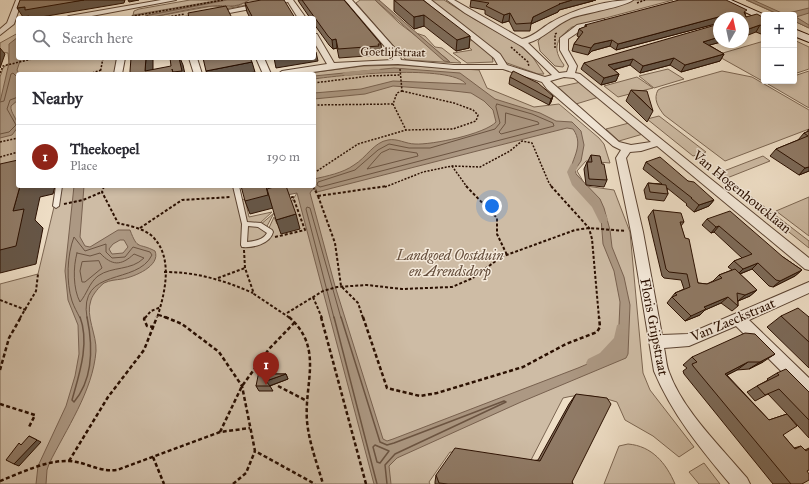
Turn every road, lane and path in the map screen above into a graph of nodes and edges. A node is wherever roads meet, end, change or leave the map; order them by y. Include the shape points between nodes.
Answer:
1 (173, 0) edge
2 (223, 0) edge
3 (289, 0) edge
4 (349, 0) edge
5 (427, 0) edge
6 (462, 0) edge
7 (630, 0) edge
8 (724, 0) edge
9 (731, 0) edge
10 (19, 1) edge
11 (28, 1) edge
12 (451, 1) edge
13 (129, 8) junction
14 (236, 10) junction
15 (761, 15) edge
16 (81, 16) edge
17 (128, 16) edge
18 (134, 16) edge
19 (203, 16) edge
20 (239, 16) edge
21 (301, 16) edge
22 (761, 16) edge
23 (761, 16) edge
24 (749, 18) edge
25 (606, 20) edge
26 (16, 28) edge
27 (797, 30) edge
28 (2, 31) edge
29 (797, 33) edge
30 (809, 35) edge
31 (316, 39) edge
32 (809, 39) edge
33 (521, 42) junction
34 (510, 45) dead end
35 (28, 60) edge
36 (103, 60) edge
37 (121, 60) edge
38 (194, 60) edge
39 (261, 60) edge
40 (399, 65) junction
41 (332, 66) junction
42 (504, 67) junction
43 (574, 68) junction
44 (101, 70) joint
45 (95, 72) edge
46 (118, 72) edge
47 (197, 72) edge
48 (267, 72) edge
49 (294, 72) edge
50 (523, 72) junction
51 (0, 73) edge
52 (400, 75) junction
53 (557, 75) junction
54 (545, 80) junction
55 (316, 83) edge
56 (402, 91) junction
57 (316, 104) edge
58 (392, 104) junction
59 (406, 130) junction
60 (16, 138) edge
61 (0, 142) edge
62 (657, 143) junction
63 (626, 149) junction
64 (16, 152) edge
65 (0, 156) edge
66 (452, 166) junction
67 (316, 172) edge
68 (59, 188) edge
69 (103, 188) edge
70 (237, 188) edge
71 (314, 188) edge
72 (102, 192) junction
73 (318, 196) junction
74 (239, 197) junction
75 (286, 198) edge
76 (69, 203) dead end
77 (56, 206) dead end
78 (245, 224) junction
79 (140, 228) junction
80 (589, 228) junction
81 (637, 232) junction
82 (266, 240) junction
83 (244, 245) junction
84 (507, 255) junction
85 (809, 265) edge
86 (245, 268) junction
87 (164, 272) junction
88 (38, 274) dead end
89 (218, 278) junction
90 (341, 286) junction
91 (809, 287) edge
92 (254, 294) junction
93 (313, 297) junction
94 (0, 300) edge
95 (161, 307) junction
96 (26, 310) junction
97 (287, 314) junction
98 (159, 315) junction
99 (739, 319) junction
100 (296, 322) junction
101 (155, 328) junction
102 (655, 341) junction
103 (0, 370) edge
104 (242, 386) junction
105 (278, 386) dead end
106 (809, 389) edge
107 (307, 401) junction
108 (0, 404) edge
109 (29, 427) dead end
110 (250, 428) junction
111 (220, 432) junction
112 (255, 452) junction
113 (153, 457) junction
114 (69, 461) junction
115 (0, 481) edge
116 (164, 484) edge
117 (233, 484) edge
118 (315, 484) edge
119 (324, 484) edge
120 (366, 484) edge
121 (741, 484) edge

1 - 13 street
2 - 18 path
3 - 14 street
3 - 21 street
4 - 40 street via 396,55
5 - 42 street via 497,56
6 - 12 street
7 - 33 street via 562,19 547,27 533,40
8 - 22 main road
9 - 15 main road
10 - 11 street
10 - 28 street
12 - 33 street via 476,18
13 - 16 street
13 - 17 street
14 - 19 street
14 - 20 street
23 - 24 street
25 - 43 street via 580,27 564,38 564,50
26 - 28 street
27 - 30 main road
29 - 32 main road
31 - 41 street
33 - 53 street
34 - 50 path via 528,62 529,68
35 - 51 path via 7,64
36 - 44 path
37 - 46 street
38 - 47 street
39 - 48 street
40 - 41 street, Goetlijfstraat
40 - 42 street, Goetlijfstraat
40 - 52 path
41 - 49 street, Goetlijfstraat
42 - 50 street
43 - 53 street
43 - 62 street, Van Hogenhoucklaan via 580,79
44 - 45 path
50 - 54 street
52 - 55 path
52 - 56 path
53 - 54 street
54 - 63 street via 612,141
56 - 58 path via 397,93
56 - 59 path via 461,105 472,109 478,115 476,121 460,128
57 - 58 path
58 - 59 path
59 - 67 path via 358,144
60 - 61 path
62 - 63 street via 638,149
62 - 85 street, Van Hogenhoucklaan
63 - 81 street, Floris Grijpstraat via 621,158
64 - 65 path
66 - 73 path via 410,176 384,187
66 - 80 path via 480,167 510,151 522,141 528,142 534,145 549,183
66 - 84 path via 478,201 497,218 497,234
68 - 77 lane
69 - 72 path
70 - 74 lane
71 - 73 path
72 - 76 path
72 - 79 path via 118,223
73 - 90 path via 335,244
74 - 78 lane
74 - 79 path via 182,200
75 - 82 path via 293,197 305,230
78 - 82 lane via 266,228 270,232
78 - 83 lane
79 - 87 path via 154,237 164,251
80 - 81 path
80 - 84 path via 575,230
80 - 90 path via 600,327 597,332 566,344 523,367 436,393 420,396 387,388 358,303
81 - 102 street, Floris Grijpstraat
82 - 83 lane
83 - 86 path
84 - 90 path via 473,278 452,287 402,289 367,285
86 - 89 path
86 - 92 path
87 - 89 path via 199,272
87 - 95 path via 166,277
88 - 96 path via 36,291
89 - 92 path
90 - 93 path via 323,290
91 - 99 street, Van Zaeckstraat
92 - 97 path
93 - 97 path
93 - 120 path via 321,316
94 - 96 path
95 - 98 path
95 - 101 path via 149,312 144,319 147,326
96 - 103 path via 9,338
97 - 100 path
98 - 101 path
98 - 104 path via 182,324 219,352
99 - 102 street, Van Zaeckstraat via 689,340
99 - 106 street
100 - 104 path via 270,349
100 - 107 path via 304,334 310,352 311,370
101 - 114 path via 143,352 114,388
102 - 121 street, Floris Grijpstraat via 666,387
104 - 110 path
104 - 111 path
105 - 107 path
107 - 119 path via 309,432
108 - 109 path via 35,415
110 - 111 path
110 - 112 path
111 - 113 path
112 - 117 path via 246,473
112 - 118 path
113 - 114 path via 104,473
113 - 116 path
114 - 115 path via 36,468

